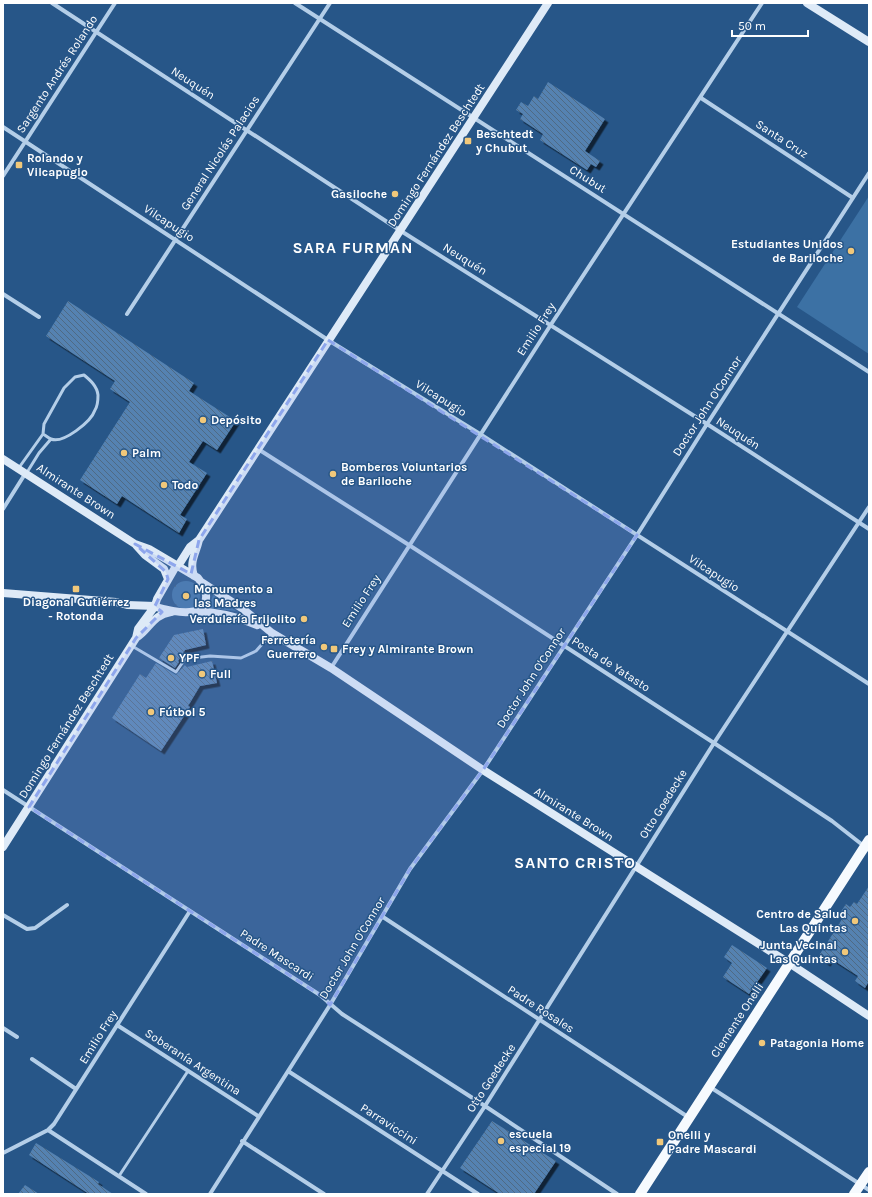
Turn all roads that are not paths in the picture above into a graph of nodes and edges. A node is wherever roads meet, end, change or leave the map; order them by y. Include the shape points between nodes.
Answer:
1 (52, 3) edge
2 (115, 3) edge
3 (295, 3) edge
4 (330, 3) edge
5 (548, 3) edge
6 (762, 3) edge
7 (807, 3) edge
8 (320, 19) junction
9 (96, 32) junction
10 (869, 42) edge
11 (700, 98) junction
12 (474, 118) junction
13 (3, 128) edge
14 (247, 130) junction
15 (25, 142) junction
16 (869, 173) edge
17 (3, 176) edge
18 (853, 198) junction
19 (624, 214) junction
20 (401, 231) junction
21 (176, 239) junction
22 (3, 294) edge
23 (128, 314) dead end
24 (778, 314) junction
25 (39, 317) dead end
26 (550, 326) junction
27 (328, 340) junction
28 (869, 372) edge
29 (707, 424) junction
30 (43, 434) junction
31 (480, 434) junction
32 (51, 439) junction
33 (257, 449) junction
34 (3, 458) edge
35 (18, 469) junction
36 (26, 474) junction
37 (869, 507) edge
38 (3, 509) edge
39 (859, 523) junction
40 (869, 529) edge
41 (637, 536) junction
42 (199, 540) junction
43 (135, 544) junction
44 (409, 545) junction
45 (177, 566) junction
46 (194, 576) junction
47 (168, 579) junction
48 (203, 583) junction
49 (3, 594) edge
50 (156, 604) junction
51 (174, 611) junction
52 (195, 612) junction
53 (270, 631) junction
54 (788, 632) junction
55 (134, 642) junction
56 (564, 646) junction
57 (331, 668) junction
58 (869, 684) edge
59 (714, 743) junction
60 (483, 770) junction
61 (3, 790) edge
62 (29, 806) junction
63 (868, 845) edge
64 (3, 847) edge
65 (635, 867) junction
66 (67, 905) dead end
67 (190, 911) junction
68 (3, 915) edge
69 (383, 917) junction
70 (789, 963) junction
71 (330, 1004) junction
72 (869, 1016) edge
73 (539, 1020) junction
74 (117, 1025) junction
75 (3, 1028) edge
76 (17, 1037) dead end
77 (32, 1059) dead end
78 (188, 1071) junction
79 (288, 1071) junction
80 (710, 1087) junction
81 (76, 1089) junction
82 (485, 1106) junction
83 (258, 1116) junction
84 (690, 1118) junction
85 (48, 1130) junction
86 (242, 1141) junction
87 (3, 1153) edge
88 (442, 1170) junction
89 (869, 1172) edge
90 (119, 1176) junction
91 (865, 1188) edge
92 (146, 1194) edge
93 (210, 1194) edge
94 (324, 1194) edge
95 (427, 1194) edge
96 (478, 1194) edge
97 (617, 1194) edge
98 (640, 1194) edge
99 (854, 1194) edge

1 - 9 street, Neuquén
2 - 9 street, Sargento Andrés Rolando
3 - 8 street, Chubut
4 - 8 street, General Nicolás Palacios
5 - 12 street, Domingo Fernández Beschtedt
6 - 11 street, Emilio Frey
7 - 10 street
8 - 12 street, Chubut
8 - 14 street, General Nicolás Palacios
9 - 14 street, Neuquén
9 - 15 street, Sargento Andrés Rolando
11 - 18 street, Santa Cruz
11 - 19 street, Emilio Frey
12 - 19 street, Chubut
12 - 20 street, Domingo Fernández Beschtedt
13 - 15 street, Vilcapugio
14 - 20 street, Neuquén
14 - 21 street, General Nicolás Palacios
15 - 17 street, Sargento Andrés Rolando
15 - 21 street, Vilcapugio
16 - 18 street, Doctor John O'Connor
18 - 24 street, Doctor John O'Connor
19 - 24 street, Chubut
19 - 26 street, Emilio Frey
20 - 26 street, Neuquén
20 - 27 street, Domingo Fernández Beschtedt
21 - 23 street, General Nicolás Palacios
21 - 27 street, Vilcapugio
22 - 25 street
24 - 28 street, Chubut
24 - 29 street, Doctor John O'Connor
26 - 29 street, Neuquén
26 - 31 street, Emilio Frey
27 - 31 street, Vilcapugio
27 - 33 street, Domingo Fernández Beschtedt
29 - 39 street, Neuquén
29 - 41 street, Doctor John O'Connor
30 - 32 lane
30 - 32 lane via 44,424 64,388 75,377 84,375 93,382 98,394 95,410 83,425 61,440
30 - 35 lane
31 - 41 street, Vilcapugio
31 - 44 street, Emilio Frey
32 - 36 lane
33 - 42 street, Domingo Fernández Beschtedt
33 - 44 street, Posta de Yatasto
34 - 35 street, Almirante Brown
35 - 36 street, Almirante Brown
36 - 38 street
36 - 43 street, Almirante Brown
37 - 39 street, Otto Goedecke
39 - 40 street, Neuquén
39 - 54 street, Otto Goedecke
41 - 54 street, Vilcapugio
41 - 56 street, Doctor John O'Connor
42 - 45 street, Domingo Fernández Beschtedt via 190,547
42 - 46 street, Domingo Fernández Beschtedt via 192,561
43 - 45 street, Almirante Brown via 149,549
43 - 47 street, Almirante Brown via 164,569
44 - 56 street, Posta de Yatasto
44 - 57 street, Emilio Frey
45 - 46 street, Almirante Brown
45 - 47 street, Domingo Fernández Beschtedt
46 - 48 street, Almirante Brown
47 - 50 street, Domingo Fernández Beschtedt
48 - 52 street via 206,601
48 - 53 street, Almirante Brown via 243,609
49 - 50 street via 116,602 150,601
50 - 51 street
50 - 55 street, Domingo Fernández Beschtedt via 138,629
51 - 52 street, Almirante Brown
51 - 55 street, Domingo Fernández Beschtedt via 155,618
52 - 53 street, Almirante Brown via 235,616
53 - 55 lane via 256,651 248,656 185,659 176,672
53 - 57 street, Almirante Brown
54 - 58 street, Vilcapugio
54 - 59 street, Otto Goedecke
55 - 62 street, Domingo Fernández Beschtedt
56 - 59 street, Posta de Yatasto
56 - 60 street, Doctor John O'Connor
57 - 60 street, Almirante Brown
59 - 63 street, Posta de Yatasto
59 - 65 street, Otto Goedecke
60 - 65 street, Almirante Brown
60 - 69 street, Doctor John O'Connor via 413,865
61 - 62 street, Padre Mascardi
62 - 64 street, Domingo Fernández Beschtedt
62 - 67 street, Padre Mascardi
63 - 70 main road, Clemente Onelli
65 - 70 street, Almirante Brown
65 - 73 street, Otto Goedecke
66 - 68 street via 35,928 27,929
67 - 71 street, Padre Mascardi
67 - 74 street, Emilio Frey
69 - 71 street, Doctor John O'Connor
69 - 73 street, Padre Rosales
70 - 72 street, Almirante Brown
70 - 80 main road, Clemente Onelli
71 - 79 street, Doctor John O'Connor
71 - 82 street, Padre Mascardi
73 - 82 street, Otto Goedecke
73 - 84 street, Padre Rosales
74 - 78 street, Soberanía Argentina
74 - 81 street, Emilio Frey
75 - 76 street
77 - 81 street
78 - 83 street, Soberanía Argentina
78 - 90 lane
79 - 83 street, Doctor John O'Connor
79 - 88 street, Parraviccini
80 - 84 main road, Clemente Onelli
80 - 91 street
81 - 85 street, Emilio Frey
82 - 88 street, Otto Goedecke
82 - 97 street, Padre Mascardi
83 - 86 street, Doctor John O'Connor
84 - 98 main road, Clemente Onelli
85 - 87 street, Emilio Frey
85 - 90 street
86 - 93 street, Doctor John O'Connor
86 - 94 street
88 - 95 street, Otto Goedecke
88 - 96 street, Parraviccini
89 - 91 main road
90 - 92 street
91 - 99 main road

